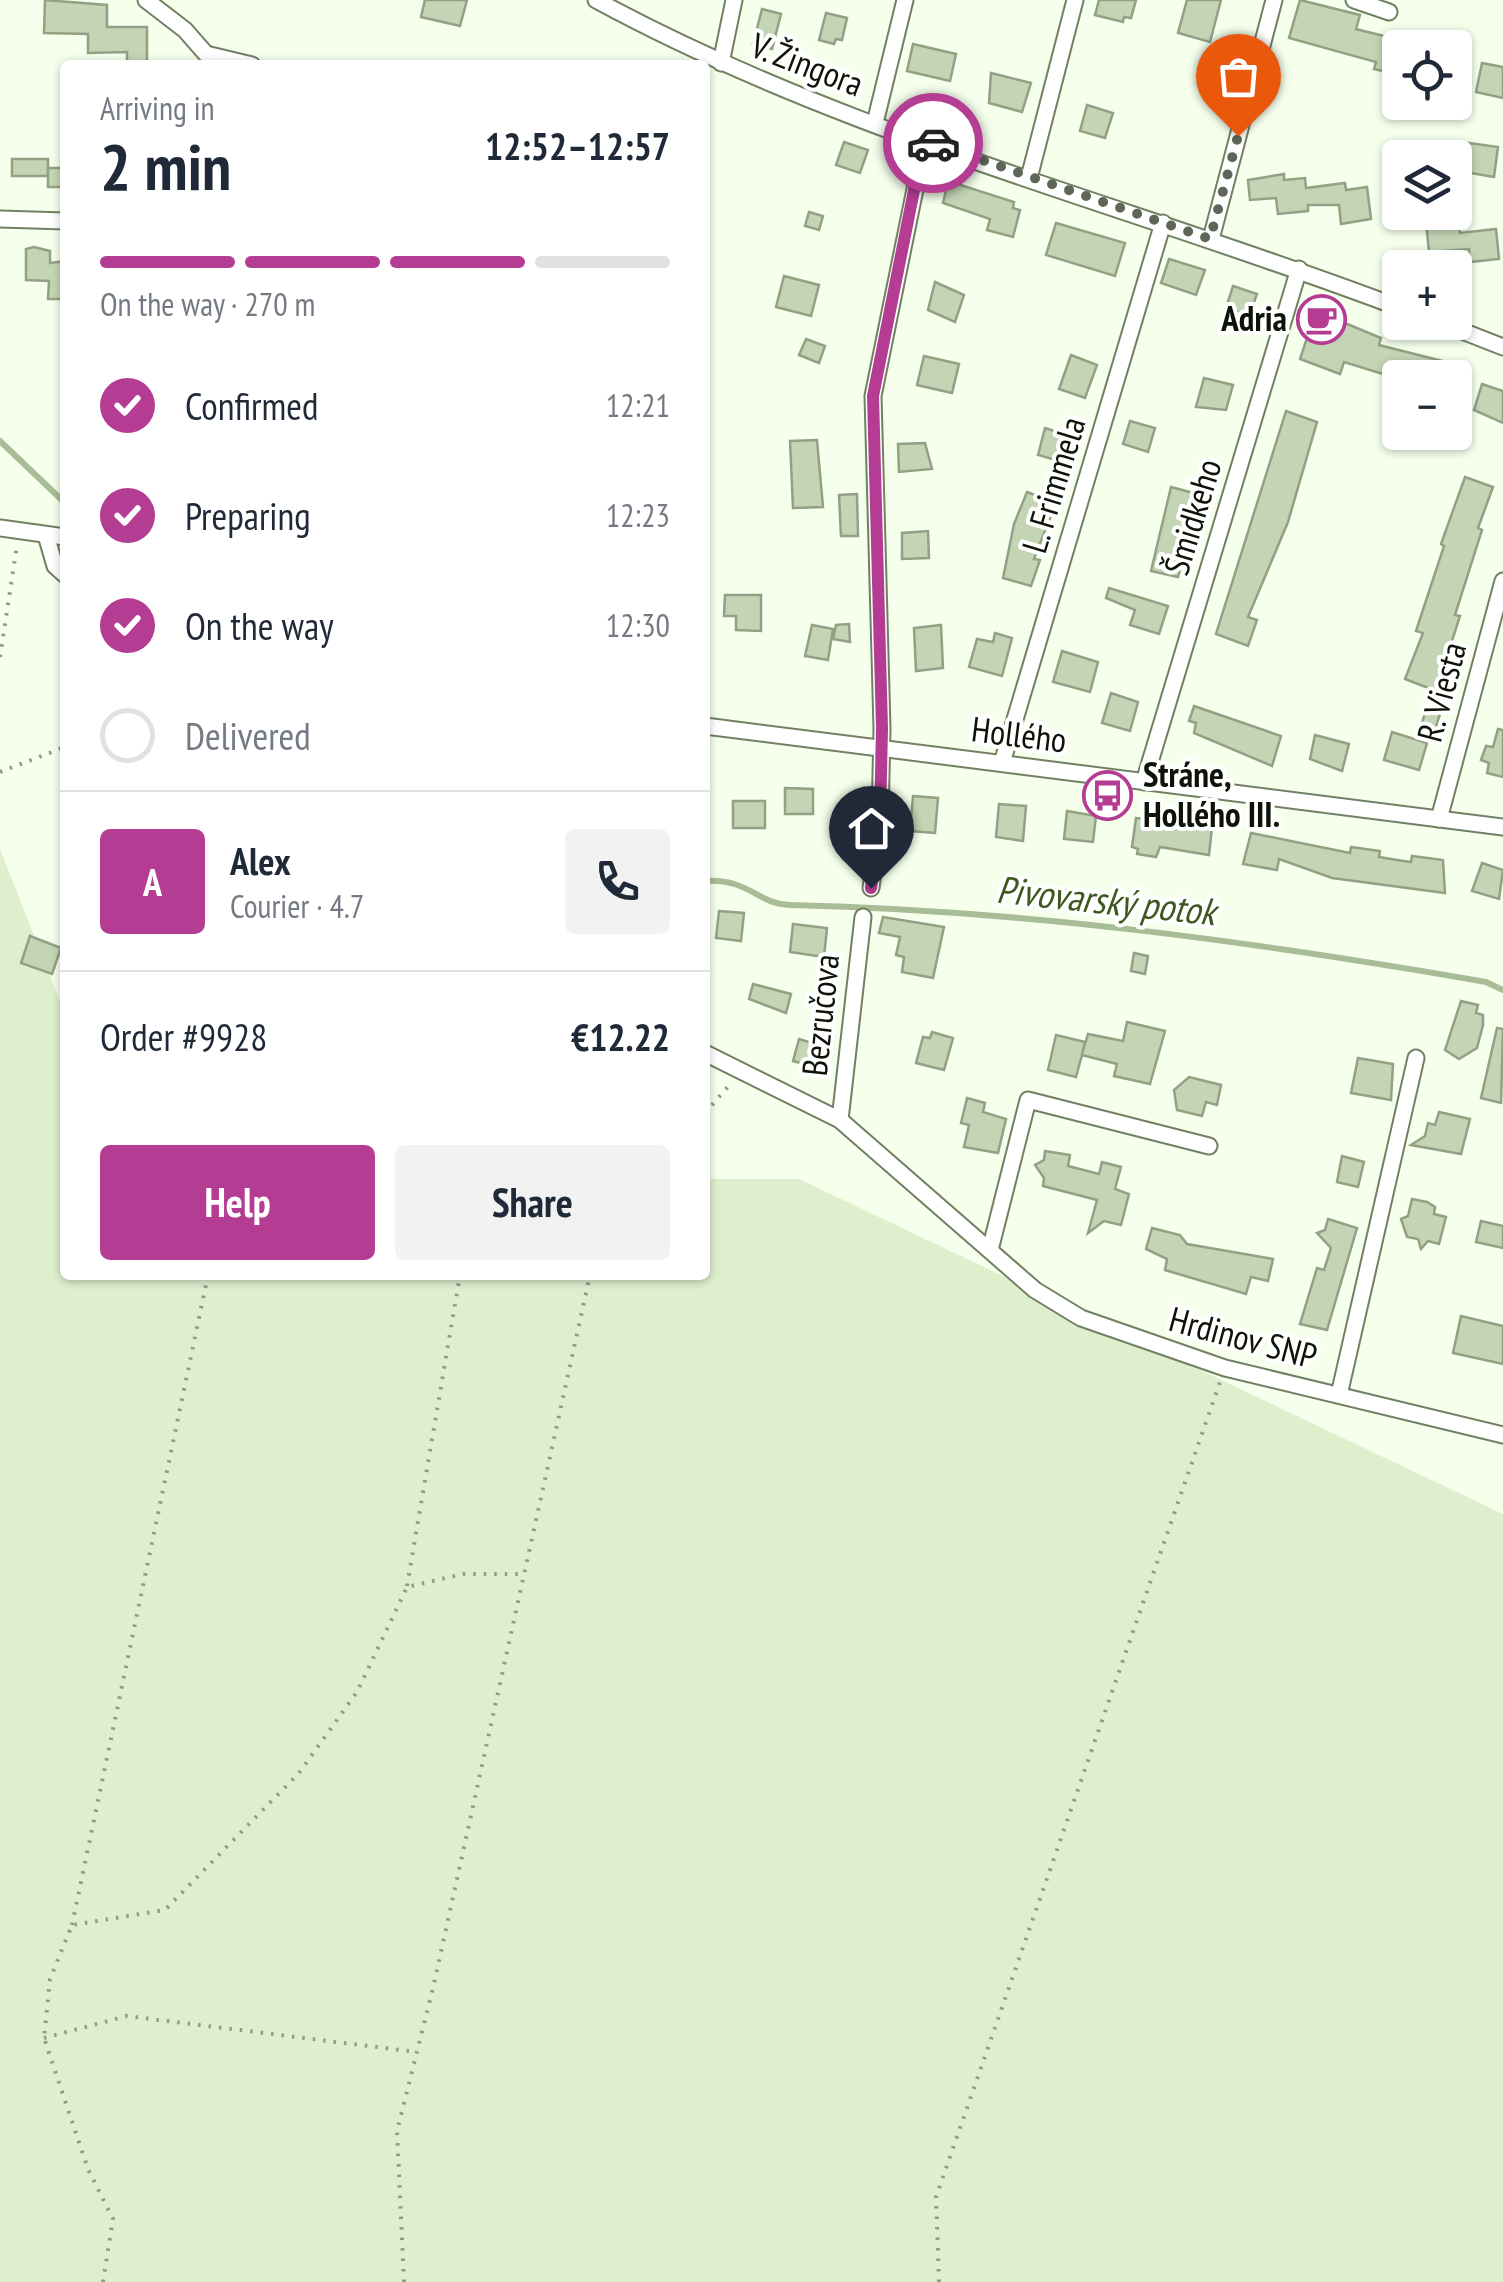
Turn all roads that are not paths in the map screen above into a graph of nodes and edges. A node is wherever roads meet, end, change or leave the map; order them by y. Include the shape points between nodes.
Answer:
1 (146, 0) edge
2 (596, 0) edge
3 (734, 0) edge
4 (905, 0) edge
5 (1075, 0) edge
6 (1274, 0) edge
7 (1354, 0) edge
8 (1390, 12) dead end
9 (206, 59) edge
10 (721, 63) junction
11 (875, 124) junction
12 (924, 140) junction
13 (1029, 178) junction
14 (0, 219) edge
15 (60, 221) edge
16 (1163, 223) junction
17 (1210, 239) junction
18 (1299, 269) junction
19 (1382, 301) edge
20 (1472, 335) edge
21 (1503, 347) edge
22 (0, 528) edge
23 (46, 535) junction
24 (60, 536) edge
25 (60, 570) edge
26 (1503, 581) edge
27 (710, 727) edge
28 (881, 748) junction
29 (1002, 764) junction
30 (1144, 782) junction
31 (1439, 818) junction
32 (1503, 827) edge
33 (871, 888) dead end
34 (863, 917) dead end
35 (710, 1056) edge
36 (1416, 1058) dead end
37 (840, 1120) junction
38 (1209, 1146) dead end
39 (990, 1250) junction
40 (1339, 1395) junction
41 (1503, 1435) edge

1 - 9 street via 185,30
2 - 10 street, V. Žingora
3 - 10 street
4 - 11 street
5 - 13 street
6 - 17 street
7 - 8 street
10 - 11 street, V. Žingora
11 - 12 street, V. Žingora
12 - 13 street, V. Žingora
12 - 28 street via 873,396
13 - 16 street, V. Žingora
14 - 15 street
16 - 17 street, V. Žingora
16 - 29 street, L. Frimmela
17 - 18 street, V. Žingora
18 - 19 street, V. Žingora
18 - 30 street, Šmidkeho
20 - 21 street
22 - 23 street
23 - 24 street
23 - 25 street
26 - 31 street, R. Viesta
27 - 28 street, Hollého
28 - 29 street, Hollého
28 - 33 street
29 - 30 street, Hollého
30 - 31 street, Hollého
31 - 32 street, Hollého
34 - 37 street, Bezručova
35 - 37 street, Hrdinov SNP
36 - 40 street
37 - 39 street, Hrdinov SNP
38 - 39 street via 1028,1100
39 - 40 street, Hrdinov SNP via 1035,1290 1081,1318 1225,1368
40 - 41 street, Hrdinov SNP

